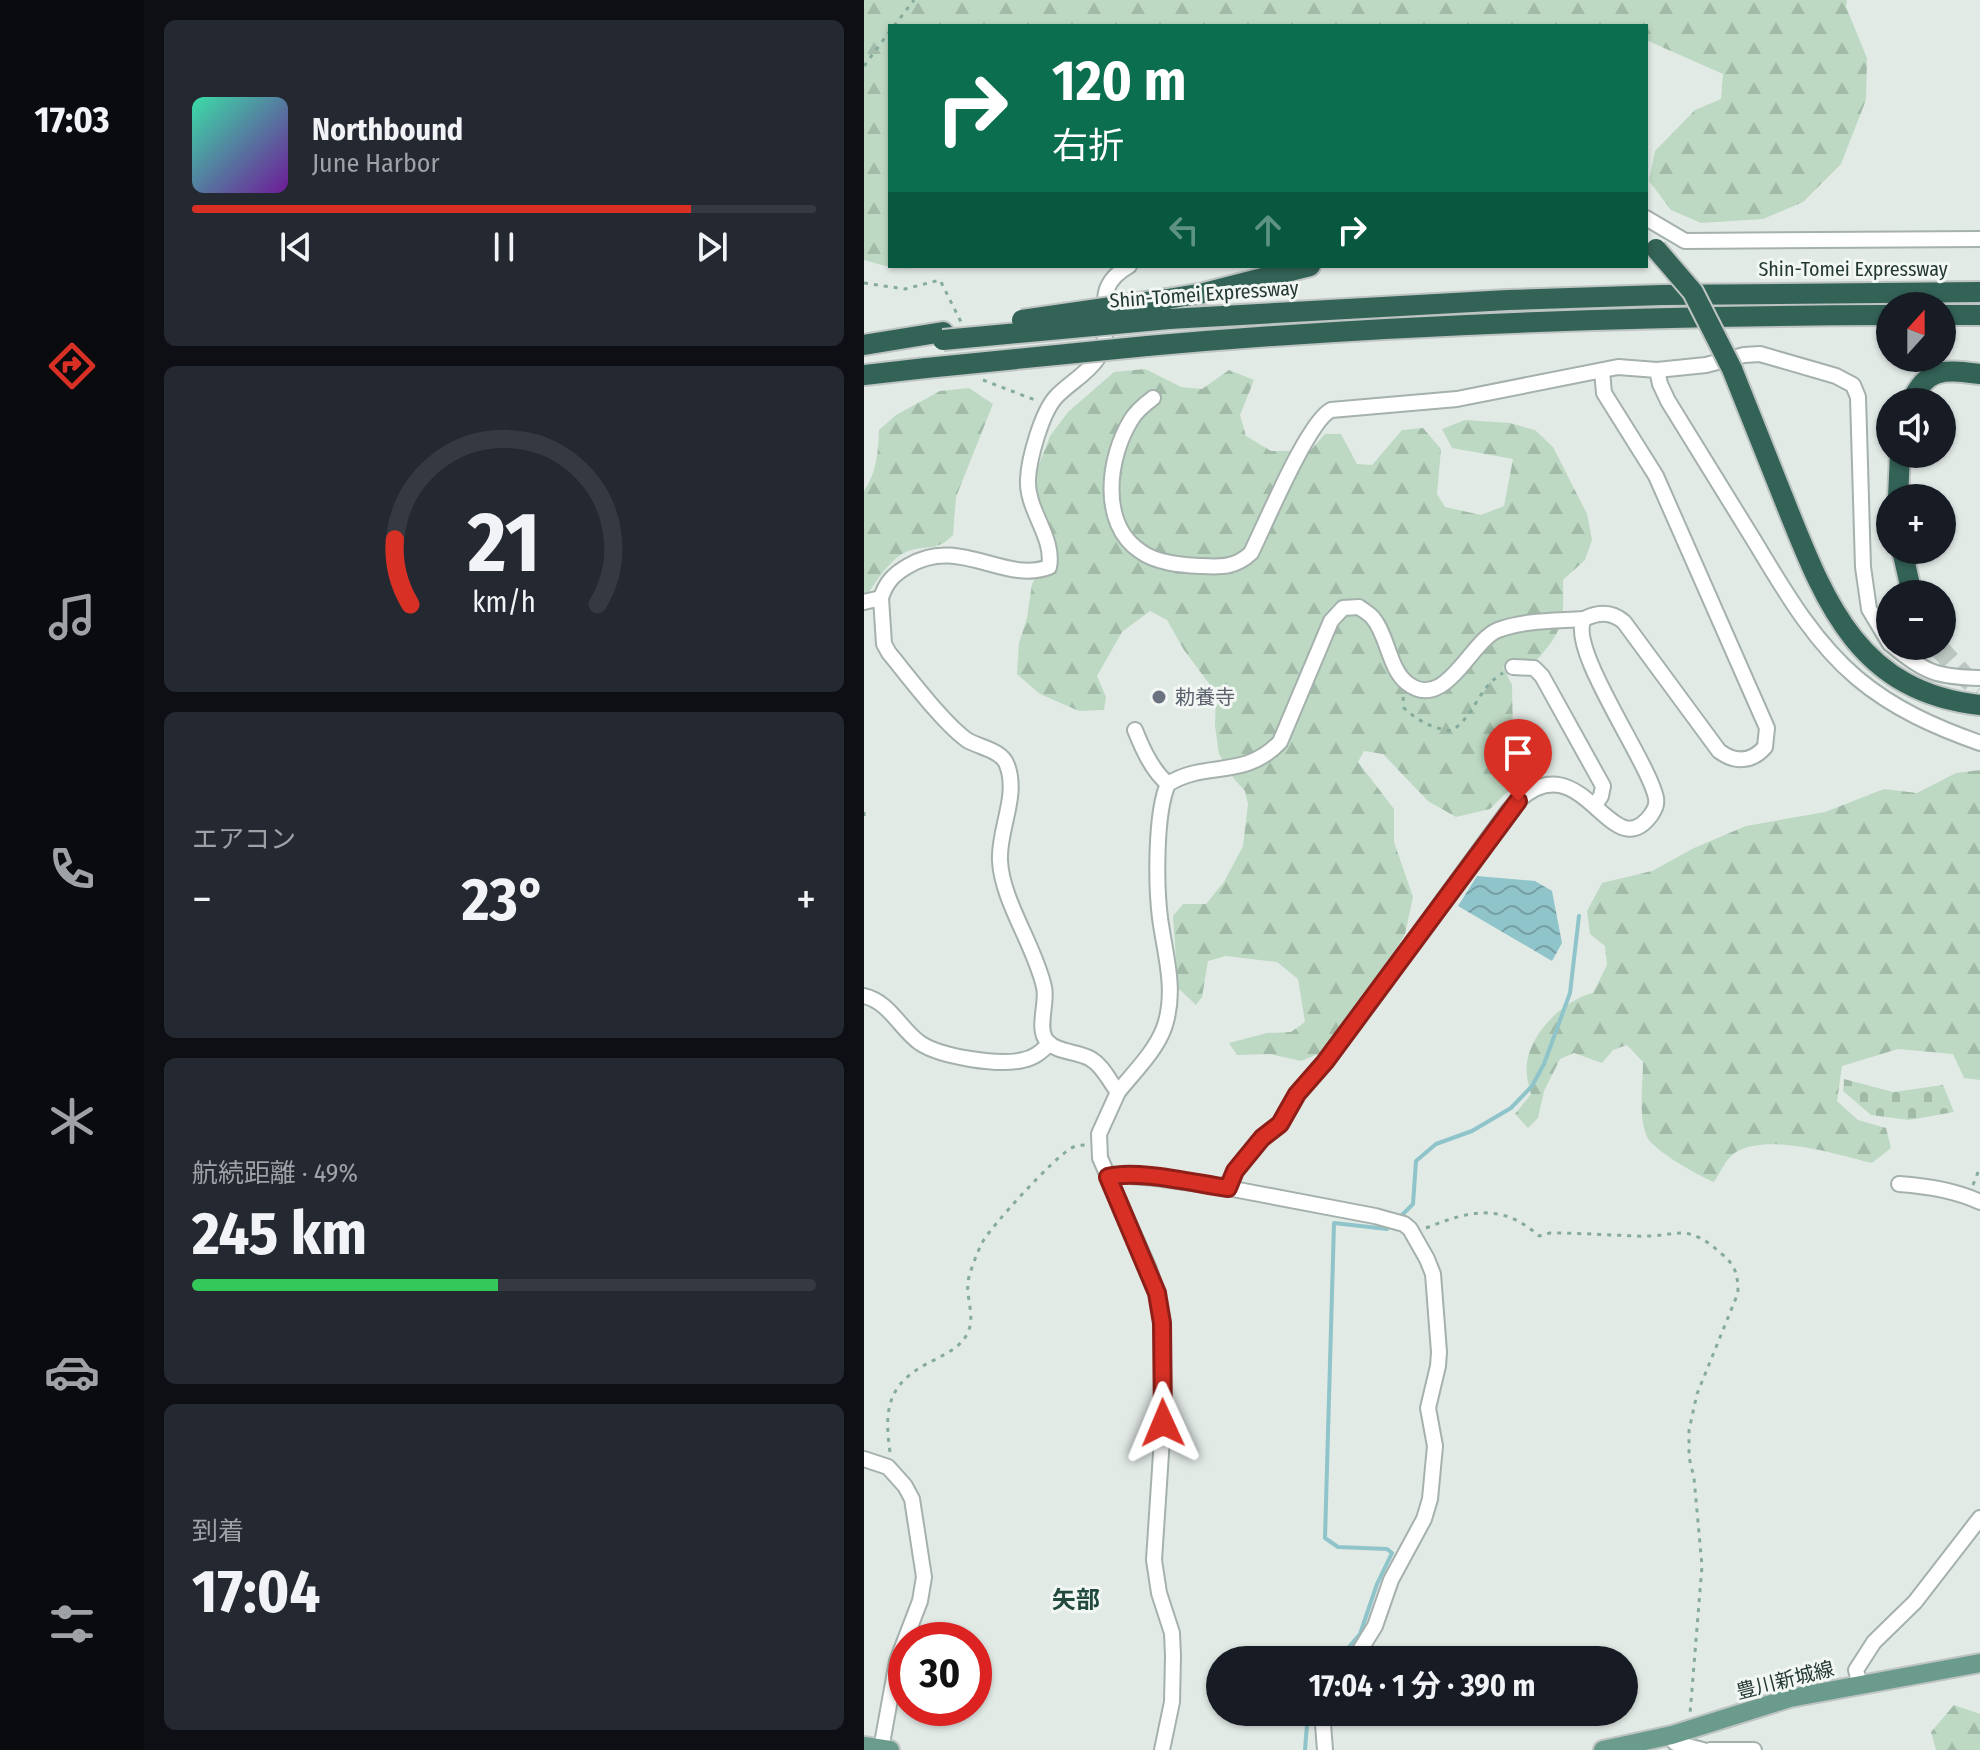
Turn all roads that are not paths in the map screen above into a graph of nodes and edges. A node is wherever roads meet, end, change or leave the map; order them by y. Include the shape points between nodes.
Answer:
1 (1648, 219) edge
2 (1980, 239) edge
3 (1651, 246) edge
4 (1125, 268) edge
5 (1302, 268) edge
6 (1980, 292) edge
7 (1168, 309) junction
8 (1876, 315) edge
9 (1956, 315) edge
10 (1980, 315) edge
11 (864, 347) edge
12 (1657, 370) junction
13 (1602, 371) junction
14 (1980, 374) edge
15 (864, 375) edge
16 (1918, 388) edge
17 (1153, 398) dead end
18 (881, 598) junction
19 (864, 602) edge
20 (1584, 619) junction
21 (1876, 620) edge
22 (1910, 660) edge
23 (1513, 667) road end
24 (1980, 678) edge
25 (1980, 705) edge
26 (1135, 730) dead end
27 (1980, 743) edge
28 (1168, 784) junction
29 (1595, 805) junction
30 (864, 996) edge
31 (1049, 1044) junction
32 (1118, 1092) junction
33 (1108, 1177) junction
34 (1899, 1184) dead end
35 (1228, 1188) junction
36 (1974, 1199) edge
37 (864, 1459) edge
38 (1980, 1518) edge
39 (1363, 1646) edge
40 (1980, 1663) edge
41 (1860, 1685) junction
42 (1323, 1726) edge
43 (1672, 1735) junction
44 (878, 1748) edge
45 (1162, 1750) edge
46 (1325, 1750) edge
47 (1603, 1750) edge
48 (1703, 1750) edge
49 (1710, 1750) edge
50 (1754, 1750) edge

1 - 2 street via 1685,241
3 - 25 highway, bridge via 1693,292 1732,369 1818,585 1846,630 1899,679 1938,697
4 - 18 street via 1107,286 1107,335 1096,360 1054,399 1027,479 1051,554 1049,567 1022,571 942,555 894,574
5 - 7 highway via 1204,293
6 - 7 highway, Shin-Tomei Expressway
7 - 11 highway, bridge
8 - 15 highway, bridge via 1502,322 1249,337
9 - 10 highway
12 - 13 street
12 - 21 street via 1760,354 1853,385 1858,397 1865,581
12 - 27 street via 1668,401 1824,645 1895,706
13 - 17 street via 1457,399 1323,414 1251,553 1226,567 1155,559 1138,550 1121,528 1112,503 1112,473 1131,419
13 - 20 street via 1604,393 1656,476 1767,728 1765,747 1753,757 1725,756 1624,622 1599,613
14 - 16 highway via 1936,373
18 - 19 street
18 - 31 street via 889,653 954,729 1005,759 1009,767 1002,877 1042,976 1043,1036
20 - 28 street via 1496,630 1477,645 1453,678 1423,690 1401,675 1373,618 1359,607 1343,608 1331,621 1280,742 1271,752 1256,762
20 - 29 street via 1580,629 1586,650 1653,787 1656,804 1644,823 1628,829 1610,822
22 - 24 street via 1946,677
23 - 29 street via 1534,668 1542,676 1603,786
26 - 28 street via 1144,753
28 - 32 street via 1157,874 1171,992 1168,1014 1155,1046
29 - 35 street via 1557,785 1538,787 1518,801 1297,1094 1280,1124 1235,1171
30 - 31 street via 883,1005 931,1050 987,1061 1022,1061
31 - 32 street via 1093,1060
32 - 33 street via 1099,1134
33 - 35 street
33 - 45 street via 1149,1269 1162,1323 1163,1423 1154,1560 1173,1656 1172,1702
34 - 36 street
35 - 39 street via 1388,1219 1407,1227 1433,1274 1438,1366 1428,1408 1435,1446 1430,1499
37 - 44 street via 898,1475 912,1499 924,1577 897,1661
38 - 41 street via 1915,1602 1874,1642 1856,1670
40 - 41 main road, 豊川新城線
41 - 43 main road, 豊川新城線 via 1790,1698
42 - 46 street
43 - 47 main road, 豊川新城線
43 - 48 street via 1675,1743
49 - 50 street

